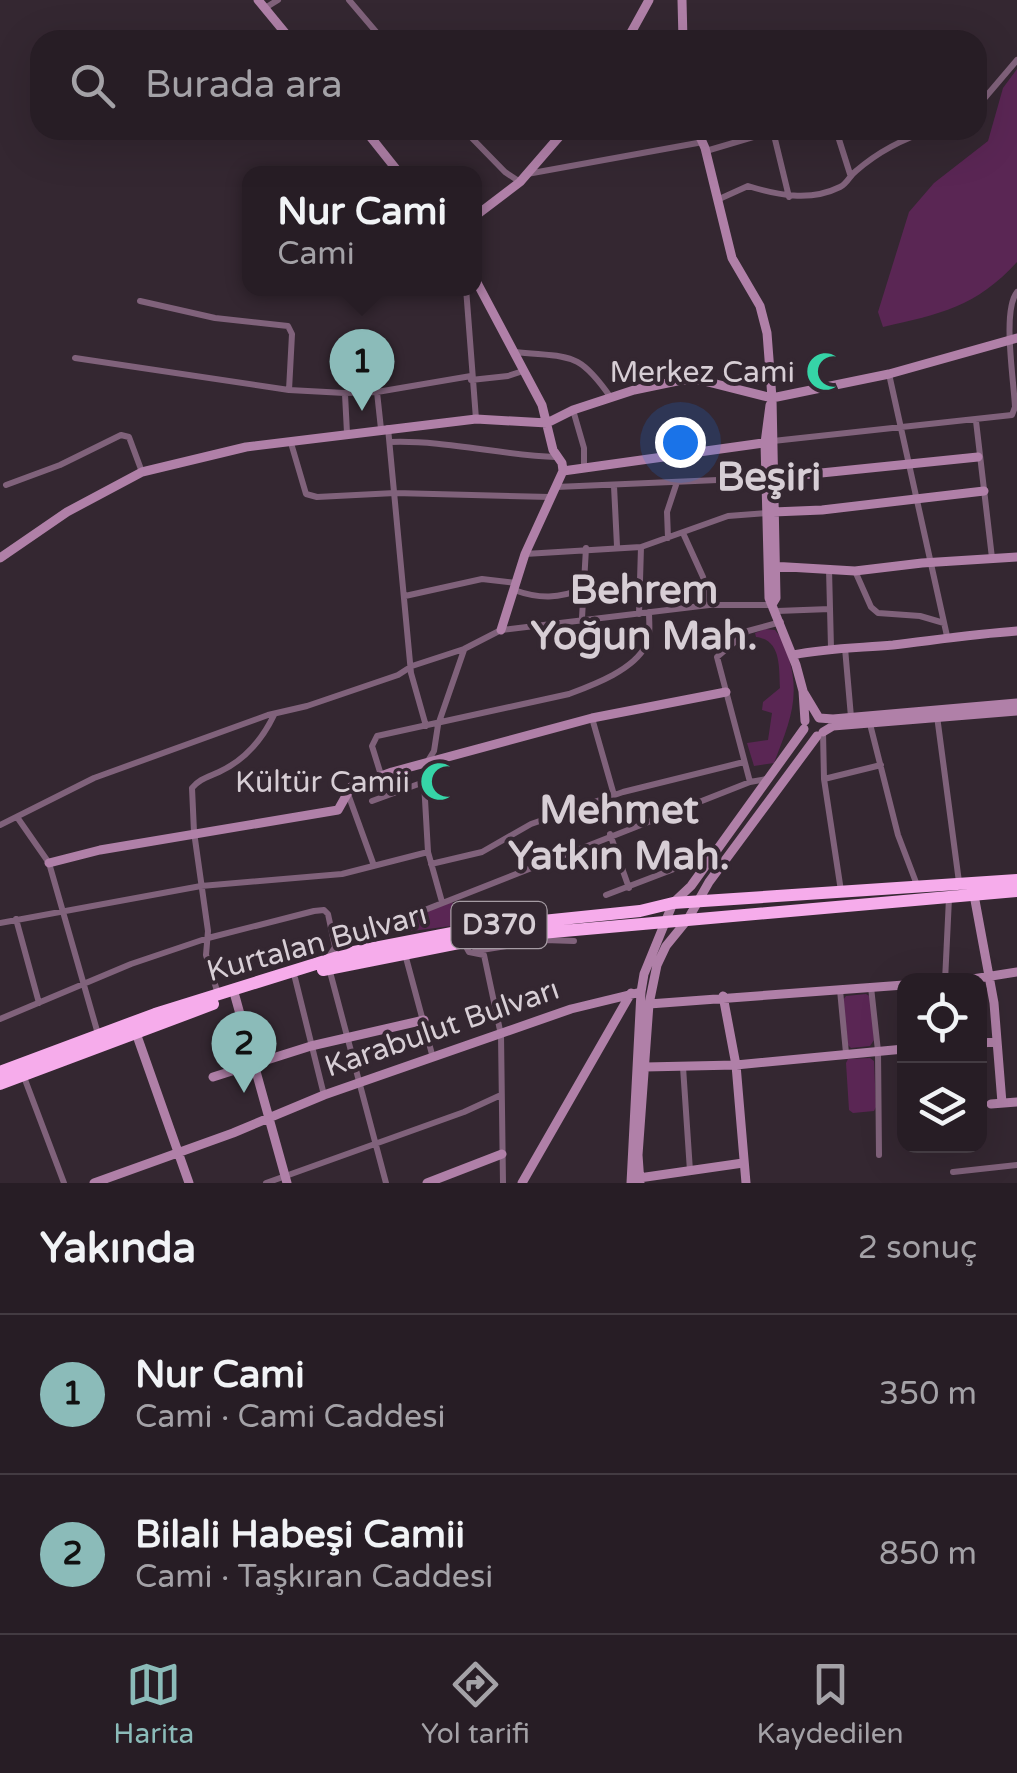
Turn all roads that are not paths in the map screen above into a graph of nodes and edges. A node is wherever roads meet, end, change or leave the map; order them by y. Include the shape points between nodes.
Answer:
1 (278, 0) edge
2 (349, 0) edge
3 (649, 0) edge
4 (682, 0) edge
5 (261, 4) edge
6 (283, 30) edge
7 (374, 30) edge
8 (632, 30) edge
9 (683, 30) edge
10 (1017, 60) edge
11 (987, 95) edge
12 (372, 140) edge
13 (474, 140) edge
14 (557, 140) edge
15 (701, 140) edge
16 (735, 140) edge
17 (777, 140) edge
18 (839, 140) edge
19 (900, 140) edge
20 (704, 147) junction
21 (393, 166) edge
22 (850, 174) junction
23 (524, 178) junction
24 (790, 197) junction
25 (716, 201) junction
26 (482, 211) edge
27 (482, 291) edge
28 (1017, 292) edge
29 (466, 296) edge
30 (140, 302) dead end
31 (1014, 339) edge
32 (516, 352) junction
33 (75, 358) dead end
34 (524, 370) junction
35 (889, 374) junction
36 (471, 378) junction
37 (289, 390) junction
38 (377, 392) junction
39 (346, 394) junction
40 (611, 398) junction
41 (772, 398) junction
42 (572, 410) junction
43 (476, 419) junction
44 (976, 420) junction
45 (546, 423) junction
46 (902, 426) junction
47 (385, 428) junction
48 (346, 433) junction
49 (390, 442) junction
50 (768, 442) junction
51 (291, 443) junction
52 (978, 457) junction
53 (556, 458) junction
54 (910, 464) junction
55 (584, 468) junction
56 (563, 471) junction
57 (142, 472) junction
58 (770, 478) junction
59 (678, 482) junction
60 (6, 485) dead end
61 (614, 486) junction
62 (984, 490) junction
63 (395, 492) junction
64 (553, 492) junction
65 (919, 498) junction
66 (770, 512) junction
67 (682, 533) junction
68 (668, 538) junction
69 (617, 546) junction
70 (586, 548) junction
71 (641, 548) junction
72 (525, 554) junction
73 (0, 558) edge
74 (992, 558) junction
75 (1017, 558) edge
76 (933, 563) junction
77 (772, 566) junction
78 (829, 569) junction
79 (855, 571) junction
80 (515, 587) junction
81 (584, 588) junction
82 (405, 596) junction
83 (709, 605) junction
84 (775, 606) junction
85 (830, 609) junction
86 (649, 612) junction
87 (640, 614) junction
88 (582, 618) junction
89 (782, 622) junction
90 (944, 622) junction
91 (501, 630) junction
92 (1017, 631) edge
93 (947, 636) junction
94 (464, 648) junction
95 (831, 648) junction
96 (845, 648) junction
97 (793, 655) junction
98 (412, 666) junction
99 (803, 691) junction
100 (726, 692) junction
101 (1017, 707) edge
102 (274, 714) junction
103 (936, 715) junction
104 (852, 717) junction
105 (592, 718) junction
106 (819, 718) junction
107 (438, 724) junction
108 (870, 724) junction
109 (805, 725) junction
110 (426, 726) junction
111 (820, 734) junction
112 (744, 762) junction
113 (426, 764) junction
114 (881, 765) junction
115 (381, 775) junction
116 (768, 778) junction
117 (824, 780) junction
118 (424, 782) junction
119 (750, 782) junction
120 (348, 793) junction
121 (614, 795) junction
122 (372, 801) dead end
123 (16, 817) junction
124 (0, 825) edge
125 (194, 834) junction
126 (610, 834) junction
127 (428, 852) junction
128 (48, 863) junction
129 (373, 863) junction
130 (431, 864) junction
131 (706, 866) junction
132 (1017, 880) edge
133 (959, 883) junction
134 (201, 886) junction
135 (918, 886) junction
136 (629, 888) junction
137 (841, 892) junction
138 (1017, 892) edge
139 (606, 895) dead end
140 (974, 895) junction
141 (949, 897) junction
142 (699, 901) junction
143 (442, 902) junction
144 (673, 903) junction
145 (62, 912) junction
146 (16, 919) junction
147 (688, 919) junction
148 (668, 920) junction
149 (0, 924) edge
150 (208, 938) junction
151 (574, 941) dead end
152 (335, 947) junction
153 (466, 947) junction
154 (405, 952) junction
155 (328, 964) junction
156 (1017, 972) edge
157 (945, 973) edge
158 (990, 975) junction
159 (987, 976) edge
160 (295, 978) junction
161 (83, 985) junction
162 (897, 985) edge
163 (870, 986) junction
164 (840, 989) junction
165 (636, 992) junction
166 (218, 994) junction
167 (235, 996) junction
168 (723, 996) junction
169 (39, 1003) junction
170 (649, 1004) junction
171 (0, 1018) edge
172 (424, 1020) junction
173 (136, 1033) junction
174 (99, 1035) junction
175 (502, 1035) junction
176 (347, 1037) junction
177 (997, 1042) junction
178 (987, 1043) edge
179 (311, 1046) junction
180 (897, 1050) edge
181 (878, 1051) junction
182 (846, 1053) junction
183 (434, 1059) junction
184 (736, 1065) junction
185 (254, 1066) junction
186 (645, 1067) junction
187 (683, 1067) junction
188 (0, 1072) edge
189 (24, 1075) junction
190 (212, 1077) dead end
191 (0, 1084) edge
192 (360, 1084) junction
193 (501, 1095) junction
194 (324, 1096) junction
195 (1017, 1102) edge
196 (267, 1118) junction
197 (375, 1144) junction
198 (180, 1153) junction
199 (502, 1154) junction
200 (879, 1155) dead end
201 (742, 1163) junction
202 (1017, 1165) edge
203 (690, 1170) junction
204 (953, 1172) dead end
205 (286, 1180) edge
206 (637, 1181) edge
207 (64, 1183) edge
208 (94, 1183) edge
209 (189, 1183) edge
210 (266, 1183) edge
211 (386, 1183) edge
212 (426, 1183) edge
213 (503, 1183) edge
214 (522, 1183) edge
215 (746, 1183) edge

1 - 5 street
2 - 7 street
3 - 8 street
4 - 9 street
5 - 6 street
10 - 11 street
12 - 21 street
13 - 23 street via 505,172
14 - 23 street
15 - 20 street
16 - 20 street
17 - 24 street
18 - 22 street
19 - 22 street
20 - 23 street
20 - 25 street
22 - 24 street via 839,188
23 - 26 street
24 - 25 street via 748,186
25 - 41 street via 732,258 760,306
27 - 32 street
28 - 31 street
29 - 36 street
30 - 37 street via 288,326
31 - 35 street
31 - 44 street via 1015,412
32 - 34 street
32 - 40 street via 577,360
33 - 37 street
34 - 36 street
34 - 45 street
35 - 41 street
35 - 46 street
36 - 38 street
36 - 43 street
37 - 39 street
38 - 39 street
38 - 47 street
39 - 48 street
40 - 41 street via 700,380
40 - 42 street
41 - 50 street
42 - 45 street
42 - 55 street
43 - 45 street
43 - 47 street
44 - 46 street
44 - 52 street
45 - 53 street
46 - 50 street
46 - 54 street
47 - 48 street
47 - 49 street
48 - 51 street
49 - 53 street
49 - 63 street
50 - 55 street
50 - 58 street
51 - 57 street
51 - 63 street via 306,494
52 - 54 street
52 - 62 street
53 - 56 street
54 - 58 street
54 - 65 street
55 - 56 street
56 - 64 street
57 - 60 street via 130,436 121,435
57 - 73 street
58 - 59 street
58 - 66 street
59 - 61 street
59 - 68 street via 667,512
61 - 64 street
61 - 69 street
62 - 65 street
62 - 74 street
63 - 64 street
63 - 82 street
64 - 72 street
65 - 66 street
65 - 76 street
66 - 67 street via 728,516
66 - 77 street
67 - 68 street
67 - 83 street
68 - 71 street
69 - 70 street
69 - 71 street
70 - 72 street
70 - 81 street
71 - 87 street
72 - 80 street
74 - 75 street
74 - 76 street
76 - 79 street
76 - 90 street
77 - 78 street
77 - 84 street
78 - 79 street
78 - 85 street
79 - 90 street via 878,613
80 - 81 street via 545,598
80 - 82 street via 482,579
80 - 91 street
81 - 88 street
82 - 98 street
83 - 84 street
83 - 86 street
84 - 85 street
84 - 89 street
85 - 95 street
86 - 87 street
86 - 107 street via 644,650 591,686
87 - 88 street
88 - 91 street
89 - 97 street
89 - 100 street via 748,631 717,657
90 - 93 street
91 - 94 street
92 - 93 street
93 - 96 street
94 - 98 street
94 - 107 street
95 - 96 street
95 - 97 street
96 - 104 street
97 - 99 street
98 - 102 street
98 - 110 street
99 - 106 street
99 - 109 street
100 - 105 street
100 - 112 street
101 - 103 street
102 - 123 street via 94,778
102 - 125 street via 256,746 192,788
103 - 104 street
103 - 108 street
103 - 133 street
104 - 106 street
105 - 113 street
105 - 121 street
106 - 109 street
106 - 111 street
107 - 110 street
107 - 113 street
108 - 111 street via 833,726
108 - 114 street
109 - 111 street via 808,734
109 - 116 street
110 - 115 street via 373,740
111 - 117 street
111 - 142 street
112 - 119 street
112 - 121 street
113 - 115 street
113 - 118 street
114 - 117 street
114 - 135 street
115 - 120 street
116 - 119 street
116 - 131 street
117 - 137 street
118 - 122 street
118 - 127 street
119 - 126 street
120 - 125 street via 338,810
120 - 129 street
121 - 130 street via 531,824 482,852
123 - 124 street
123 - 128 street
125 - 128 street
125 - 134 street
126 - 136 street
126 - 143 street
127 - 129 street
127 - 130 street
128 - 145 street
129 - 134 street via 328,876
130 - 143 street
131 - 136 street via 687,864
131 - 144 street
132 - 133 highway, Kurtalan Bulvarı / D370
133 - 135 highway, Kurtalan Bulvarı / D370
134 - 145 street
134 - 150 street
135 - 137 highway, Kurtalan Bulvarı / D370
136 - 139 street
137 - 142 highway, Kurtalan Bulvarı / D370
138 - 140 highway, Kurtalan Bulvarı / D370
140 - 141 highway, Kurtalan Bulvarı / D370
140 - 158 street
141 - 147 highway, Kurtalan Bulvarı / D370
141 - 157 street
142 - 144 highway, Kurtalan Bulvarı / D370
142 - 147 street
143 - 152 street
144 - 148 street
144 - 155 highway, Kurtalan Bulvarı / D370 via 482,927
145 - 146 street
145 - 161 street
146 - 149 street
146 - 169 street
147 - 148 highway, Kurtalan Bulvarı / D370
147 - 170 street via 657,965
148 - 153 highway, Kurtalan Bulvarı / D370
148 - 165 street
150 - 152 street via 324,910
150 - 161 street
150 - 166 street
151 - 153 street
152 - 155 street
153 - 154 highway, Kurtalan Bulvarı / D370
153 - 175 street via 484,955
154 - 155 highway, Kurtalan Bulvarı / D370
154 - 172 street
155 - 160 highway, Kurtalan Bulvarı / D370
155 - 166 highway, Kurtalan Bulvarı / D370
155 - 176 street
156 - 158 street
158 - 159 street
158 - 177 street
160 - 167 highway, Kurtalan Bulvarı / D370
160 - 179 street
161 - 169 street
161 - 174 street
162 - 163 street
163 - 164 street
163 - 181 street
164 - 168 street
164 - 182 street
165 - 175 street, Karabulut Bulvarı
165 - 206 street
165 - 214 street
166 - 174 highway, Kurtalan Bulvarı / D370
167 - 173 highway, Kurtalan Bulvarı / D370
167 - 185 street
168 - 170 street
168 - 184 street
169 - 171 street
170 - 186 street
172 - 176 street
172 - 183 street
173 - 189 highway, Kurtalan Bulvarı / D370
173 - 198 street
174 - 188 highway, Kurtalan Bulvarı / D370
175 - 183 street, Karabulut Bulvarı
175 - 193 street
176 - 179 street
176 - 192 street
177 - 178 street
177 - 195 street via 996,1104
179 - 185 street
179 - 194 street
180 - 181 street
181 - 182 street
181 - 200 street
182 - 184 street
183 - 192 street, Karabulut Bulvarı
184 - 187 street
184 - 201 street
185 - 190 street
185 - 196 street
186 - 187 street
186 - 206 street
187 - 203 street
189 - 191 highway, Kurtalan Bulvarı / D370
189 - 207 street
192 - 194 street, Karabulut Bulvarı
192 - 197 street
193 - 197 street
193 - 199 street
194 - 196 street, Karabulut Bulvarı
196 - 198 street, Karabulut Bulvarı
196 - 205 street
197 - 205 street
197 - 211 street
198 - 208 street, Karabulut Bulvarı
198 - 209 street
199 - 212 street
199 - 213 street
201 - 203 street
201 - 215 street
202 - 204 street
203 - 206 street
205 - 210 street

